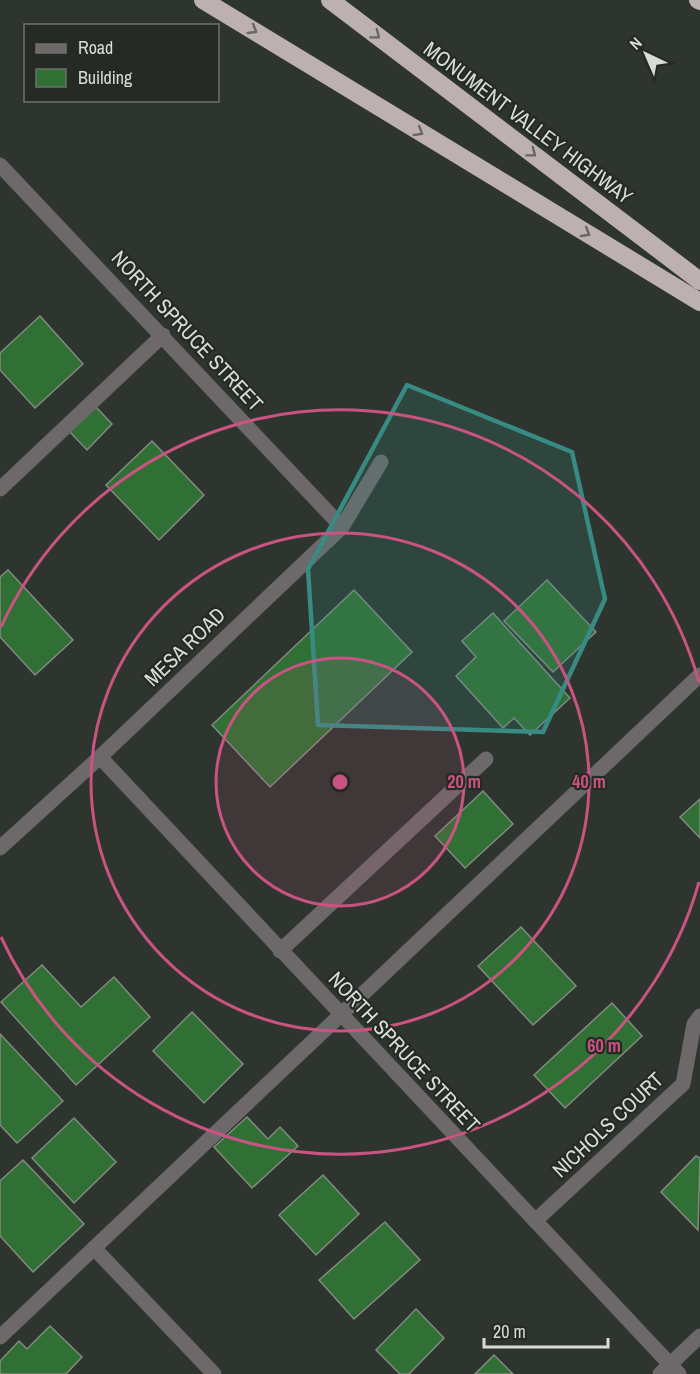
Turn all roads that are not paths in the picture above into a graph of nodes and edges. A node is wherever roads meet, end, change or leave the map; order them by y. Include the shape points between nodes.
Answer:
1 (203, 0) edge
2 (330, 0) edge
3 (0, 165) edge
4 (700, 281) edge
5 (700, 302) edge
6 (162, 335) junction
7 (381, 462) dead end
8 (0, 489) edge
9 (342, 527) junction
10 (700, 675) edge
11 (100, 757) junction
12 (486, 759) dead end
13 (0, 848) edge
14 (280, 951) junction
15 (340, 1016) junction
16 (700, 1016) edge
17 (535, 1221) junction
18 (94, 1248) junction
19 (700, 1336) edge
20 (0, 1337) edge
21 (669, 1371) edge
22 (214, 1374) edge

1 -> 5 highway
2 -> 4 highway, MONUMENT VALLEY HIGHWAY
3 - 6 street, NORTH SPRUCE STREET
6 - 8 street
6 - 9 street, NORTH SPRUCE STREET
7 - 9 street, MESA ROAD
9 - 11 street, MESA ROAD
10 - 15 street
11 - 13 street, MESA ROAD
11 - 14 street, NORTH SPRUCE STREET
12 - 14 street
14 - 15 street, NORTH SPRUCE STREET
15 - 17 street, NORTH SPRUCE STREET
15 - 18 street
16 - 17 street, NICHOLS COURT via 693,1024 683,1084
17 - 21 street, NORTH SPRUCE STREET
18 - 20 street
18 - 22 street
19 - 21 street

